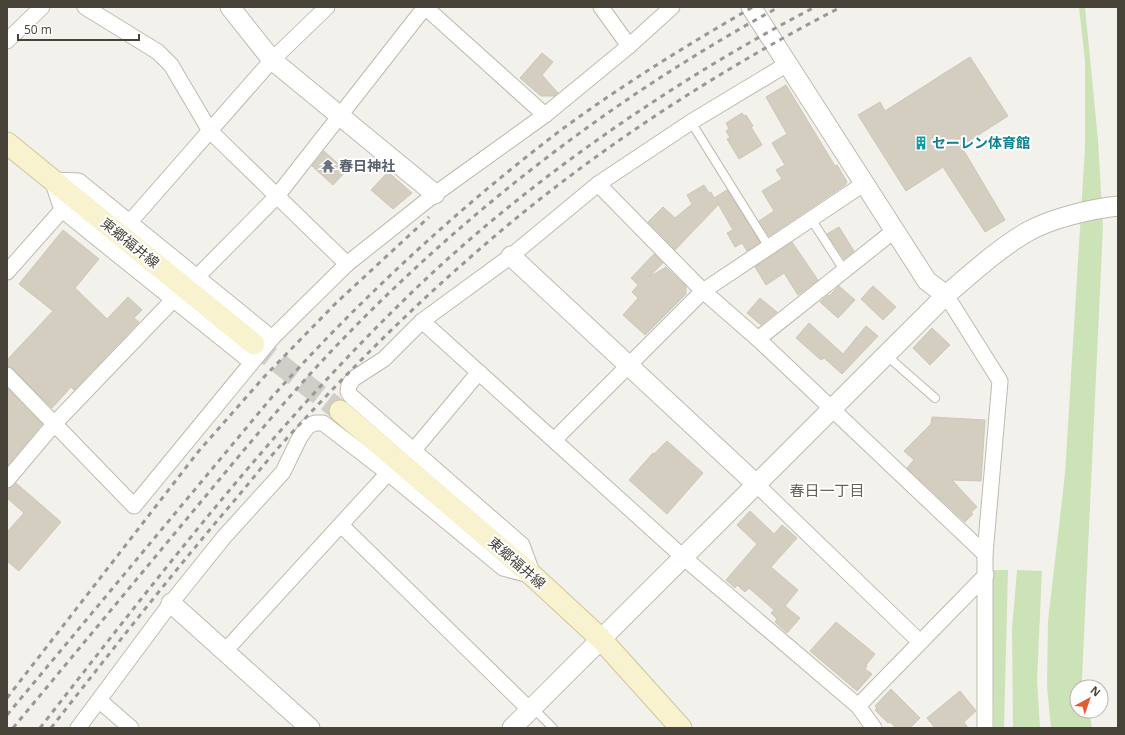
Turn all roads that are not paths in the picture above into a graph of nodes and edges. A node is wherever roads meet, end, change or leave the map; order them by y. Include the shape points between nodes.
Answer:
1 (42, 7) edge
2 (85, 7) edge
3 (230, 7) edge
4 (327, 7) edge
5 (425, 7) edge
6 (601, 7) edge
7 (672, 7) edge
8 (751, 7) edge
9 (7, 41) edge
10 (629, 46) junction
11 (272, 60) junction
12 (789, 63) junction
13 (545, 115) junction
14 (340, 116) junction
15 (691, 122) junction
16 (210, 131) junction
17 (7, 144) edge
18 (52, 180) junction
19 (865, 183) junction
20 (598, 184) junction
21 (435, 194) junction
22 (277, 196) junction
23 (1118, 206) edge
24 (62, 210) junction
25 (811, 219) junction
26 (129, 223) junction
27 (895, 230) junction
28 (769, 247) junction
29 (511, 256) junction
30 (347, 264) junction
31 (844, 270) junction
32 (7, 272) edge
33 (197, 277) junction
34 (703, 291) junction
35 (946, 295) junction
36 (174, 299) junction
37 (422, 321) junction
38 (758, 339) junction
39 (259, 348) junction
40 (886, 355) junction
41 (629, 366) junction
42 (479, 372) junction
43 (7, 375) edge
44 (935, 398) dead end
45 (831, 409) junction
46 (340, 411) tunnel mouth
47 (55, 423) junction
48 (554, 440) junction
49 (413, 451) junction
50 (388, 473) junction
51 (7, 480) edge
52 (756, 484) junction
53 (340, 526) junction
54 (985, 554) junction
55 (682, 557) junction
56 (986, 575) junction
57 (534, 576) junction
58 (172, 603) junction
59 (600, 638) junction
60 (920, 642) junction
61 (225, 651) junction
62 (100, 701) junction
63 (858, 706) junction
64 (531, 709) junction
65 (78, 728) edge
66 (131, 728) edge
67 (310, 728) edge
68 (512, 728) edge
69 (553, 728) edge
70 (681, 728) edge
71 (874, 728) edge
72 (986, 728) edge

1 - 9 street
2 - 16 street via 158,52 171,65
3 - 11 street
4 - 11 street
5 - 13 street
5 - 14 street
6 - 10 street
7 - 10 street
8 - 12 street
10 - 13 street
11 - 14 street
11 - 16 street
12 - 15 street
12 - 19 street
13 - 21 street
14 - 21 street
14 - 22 street
15 - 20 street
15 - 28 lane
16 - 22 street
16 - 26 street
17 - 18 main road, 東郷福井線
18 - 24 street
18 - 26 street via 79,181
18 - 39 main road, 東郷福井線
19 - 25 street
19 - 27 street
20 - 29 street
20 - 34 street
21 - 30 street
22 - 30 street
22 - 33 street
23 - 35 street via 1086,210 1040,227 1015,240
24 - 32 street
24 - 36 street
25 - 28 street
25 - 31 lane
26 - 33 street
27 - 31 street
27 - 35 street via 927,281
28 - 34 street
29 - 37 street
29 - 41 street
30 - 39 street
31 - 38 street
33 - 39 street
34 - 38 street
34 - 41 street
35 - 40 street
35 - 54 street via 1000,381
36 - 39 street
36 - 47 street
37 - 42 street
37 - 49 street via 384,359 354,379 348,388 350,396
38 - 45 street
39 - 47 street via 134,506
40 - 44 lane
40 - 45 street
41 - 48 street
41 - 52 street
42 - 48 street
42 - 49 street
43 - 47 street
45 - 52 street
45 - 54 street
46 - 57 main road, 東郷福井線
47 - 51 street
48 - 55 street
49 - 57 street via 522,545
50 - 53 street
50 - 57 street via 503,568
50 - 58 street via 323,423 308,426 283,472 224,537
52 - 55 street
52 - 60 street
53 - 61 street
53 - 64 street
54 - 56 street
55 - 59 street
55 - 63 street
56 - 60 street
56 - 72 street
57 - 59 main road, 東郷福井線
58 - 61 street
58 - 62 street
59 - 64 street
59 - 70 main road, 東郷福井線
60 - 63 street
61 - 67 street
62 - 65 street
62 - 66 street
63 - 71 street
64 - 68 street
64 - 69 lane

